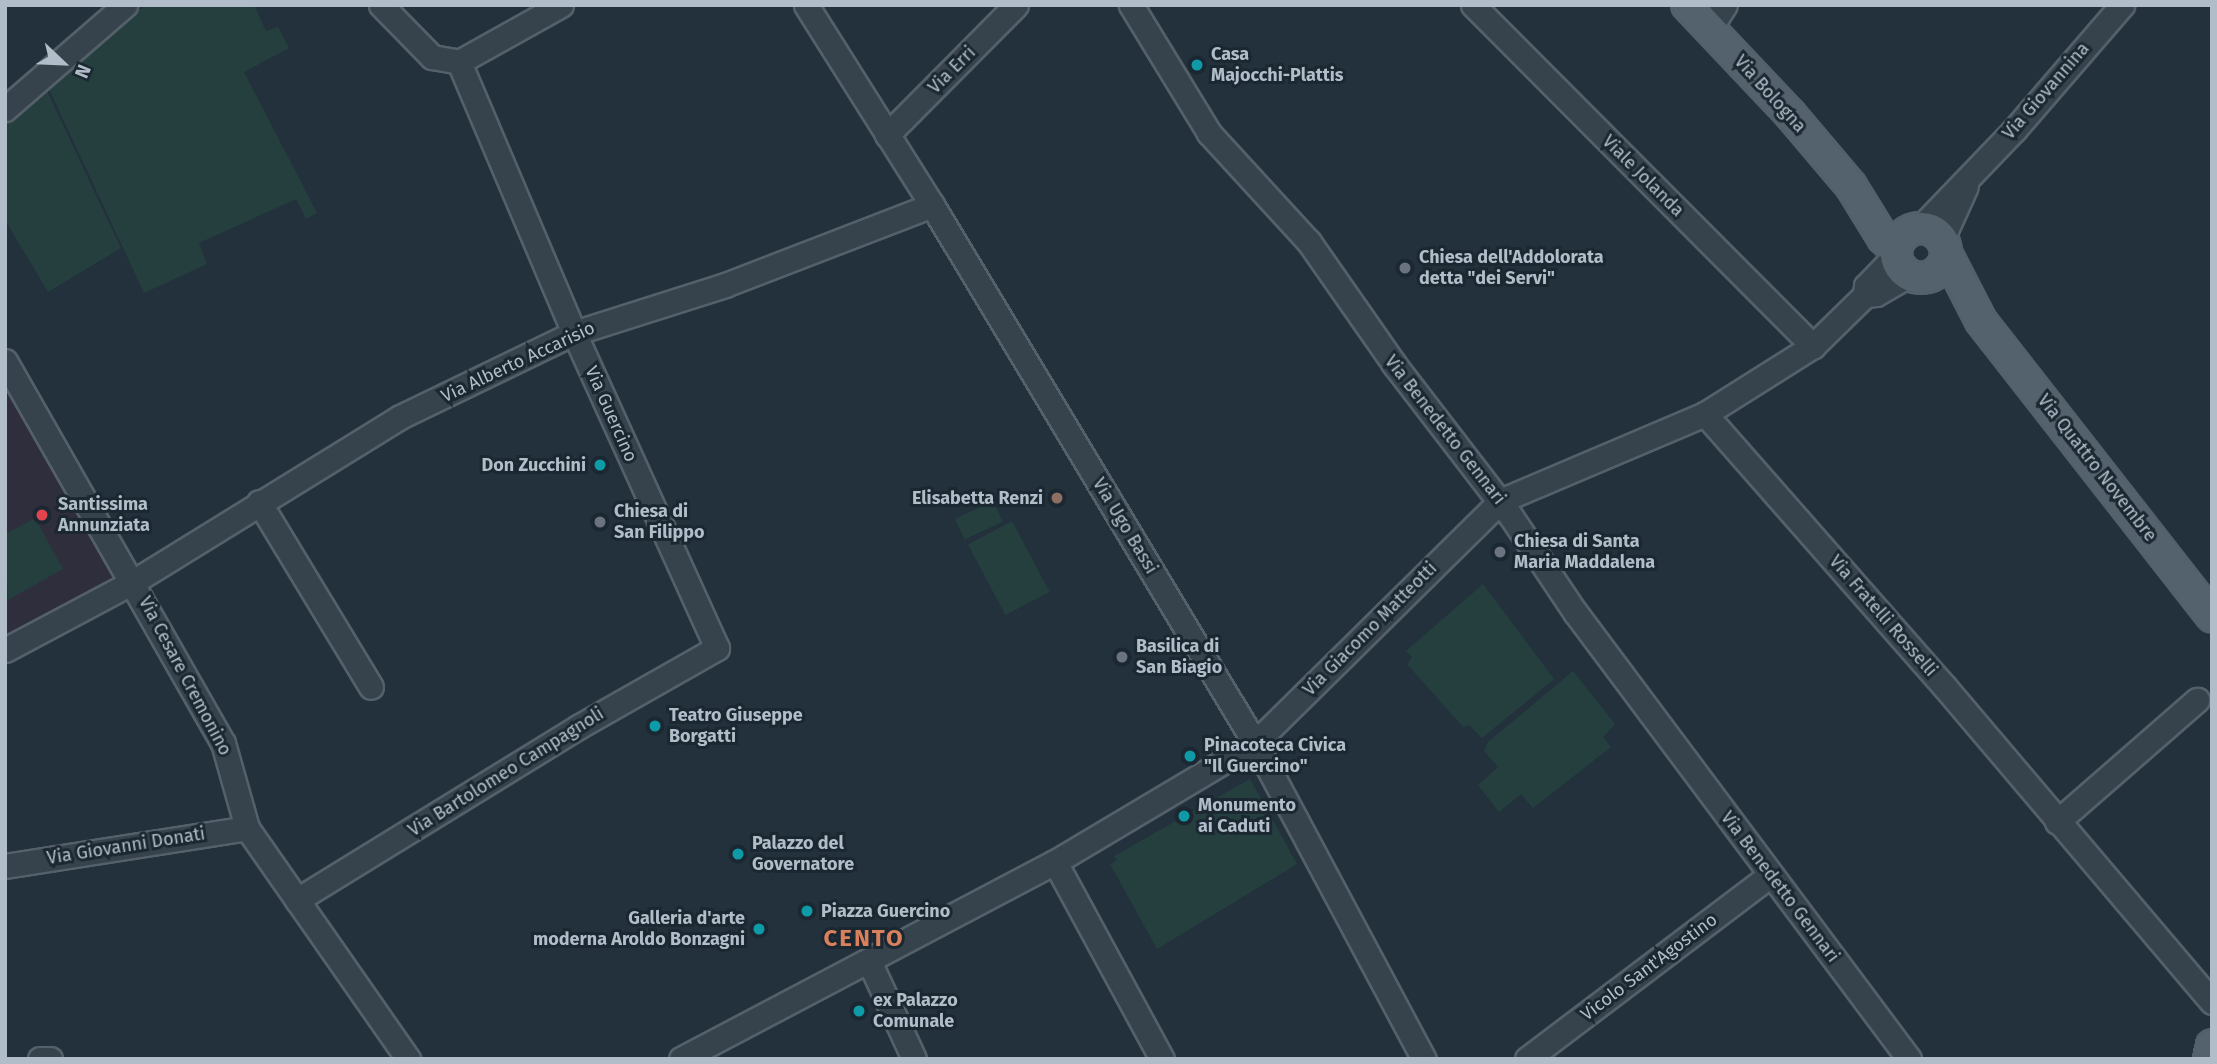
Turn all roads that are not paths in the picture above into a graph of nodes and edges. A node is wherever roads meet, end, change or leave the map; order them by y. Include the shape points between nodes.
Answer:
1 (125, 5) edge
2 (381, 5) edge
3 (561, 5) edge
4 (806, 5) edge
5 (1016, 5) edge
6 (1131, 5) edge
7 (1473, 5) edge
8 (1687, 5) edge
9 (2122, 5) edge
10 (1717, 17) edge
11 (459, 62) junction
12 (5, 109) edge
13 (887, 135) junction
14 (932, 205) junction
15 (1918, 251) junction
16 (574, 333) junction
17 (1813, 346) junction
18 (5, 361) edge
19 (1705, 414) junction
20 (1500, 501) junction
21 (259, 502) junction
22 (133, 582) junction
23 (2212, 617) edge
24 (717, 649) joint
25 (5, 650) edge
26 (371, 687) dead end
27 (2197, 700) dead end
28 (1255, 743) junction
29 (2057, 821) junction
30 (247, 828) junction
31 (1055, 862) junction
32 (5, 866) edge
33 (1770, 875) junction
34 (298, 900) junction
35 (869, 961) junction
36 (2212, 1002) edge
37 (2212, 1045) edge
38 (40, 1059) edge
39 (50, 1059) edge
40 (408, 1059) edge
41 (681, 1059) edge
42 (914, 1059) edge
43 (1162, 1059) edge
44 (1424, 1059) edge
45 (1527, 1059) edge
46 (1909, 1059) edge
47 (2209, 1059) edge

1 - 12 street
2 - 11 street via 432,57
3 - 11 street
4 - 13 street, Via Ugo Bassi
5 - 13 street, Via Erri
6 - 20 street, Via Benedetto Gennari via 1209,133 1308,242 1386,354
7 - 17 street, Viale Jolanda
8 - 10 main road, Via Bologna
9 - 15 street, Via Giovannina via 1970,177
10 - 15 main road, Via Bologna via 1851,186 1883,238
11 - 16 street, Via Guercino
13 - 14 street, Via Ugo Bassi
14 - 16 street, Via Alberto Accarisio via 725,285
14 - 28 street, Via Ugo Bassi
15 - 17 street, Via Giacomo Matteotti via 1866,286 1865,295
15 - 23 main road, Via Quattro Novembre via 1980,321
16 - 21 street, Via Alberto Accarisio via 400,417
16 - 24 street, Via Guercino
17 - 19 street, Via Giacomo Matteotti
18 - 22 street, Via Cesare Cremonino
19 - 20 street, Via Giacomo Matteotti
19 - 29 street, Via Fratelli Rosselli
20 - 28 street, Via Giacomo Matteotti
20 - 33 street, Via Benedetto Gennari via 1575,612
21 - 22 street, Via Alberto Accarisio
21 - 26 street
22 - 25 street, Via Alberto Accarisio
22 - 30 street, Via Cesare Cremonino via 223,743
24 - 34 street, Via Bartolomeo Campagnoli via 578,727
27 - 29 street
28 - 31 street, Via Giacomo Matteotti
28 - 44 street, Via Ugo Bassi
29 - 36 street, Via Fratelli Rosselli
30 - 32 street, Via Giovanni Donati
30 - 34 street, Via Cesare Cremonino
31 - 35 street, Via Giacomo Matteotti
31 - 43 street
33 - 45 street, Vicolo Sant'Agostino
33 - 46 street, Via Benedetto Gennari
34 - 40 street, Via Cesare Cremonino
35 - 41 street, Via Giacomo Matteotti
35 - 42 street
37 - 47 main road
38 - 39 street

